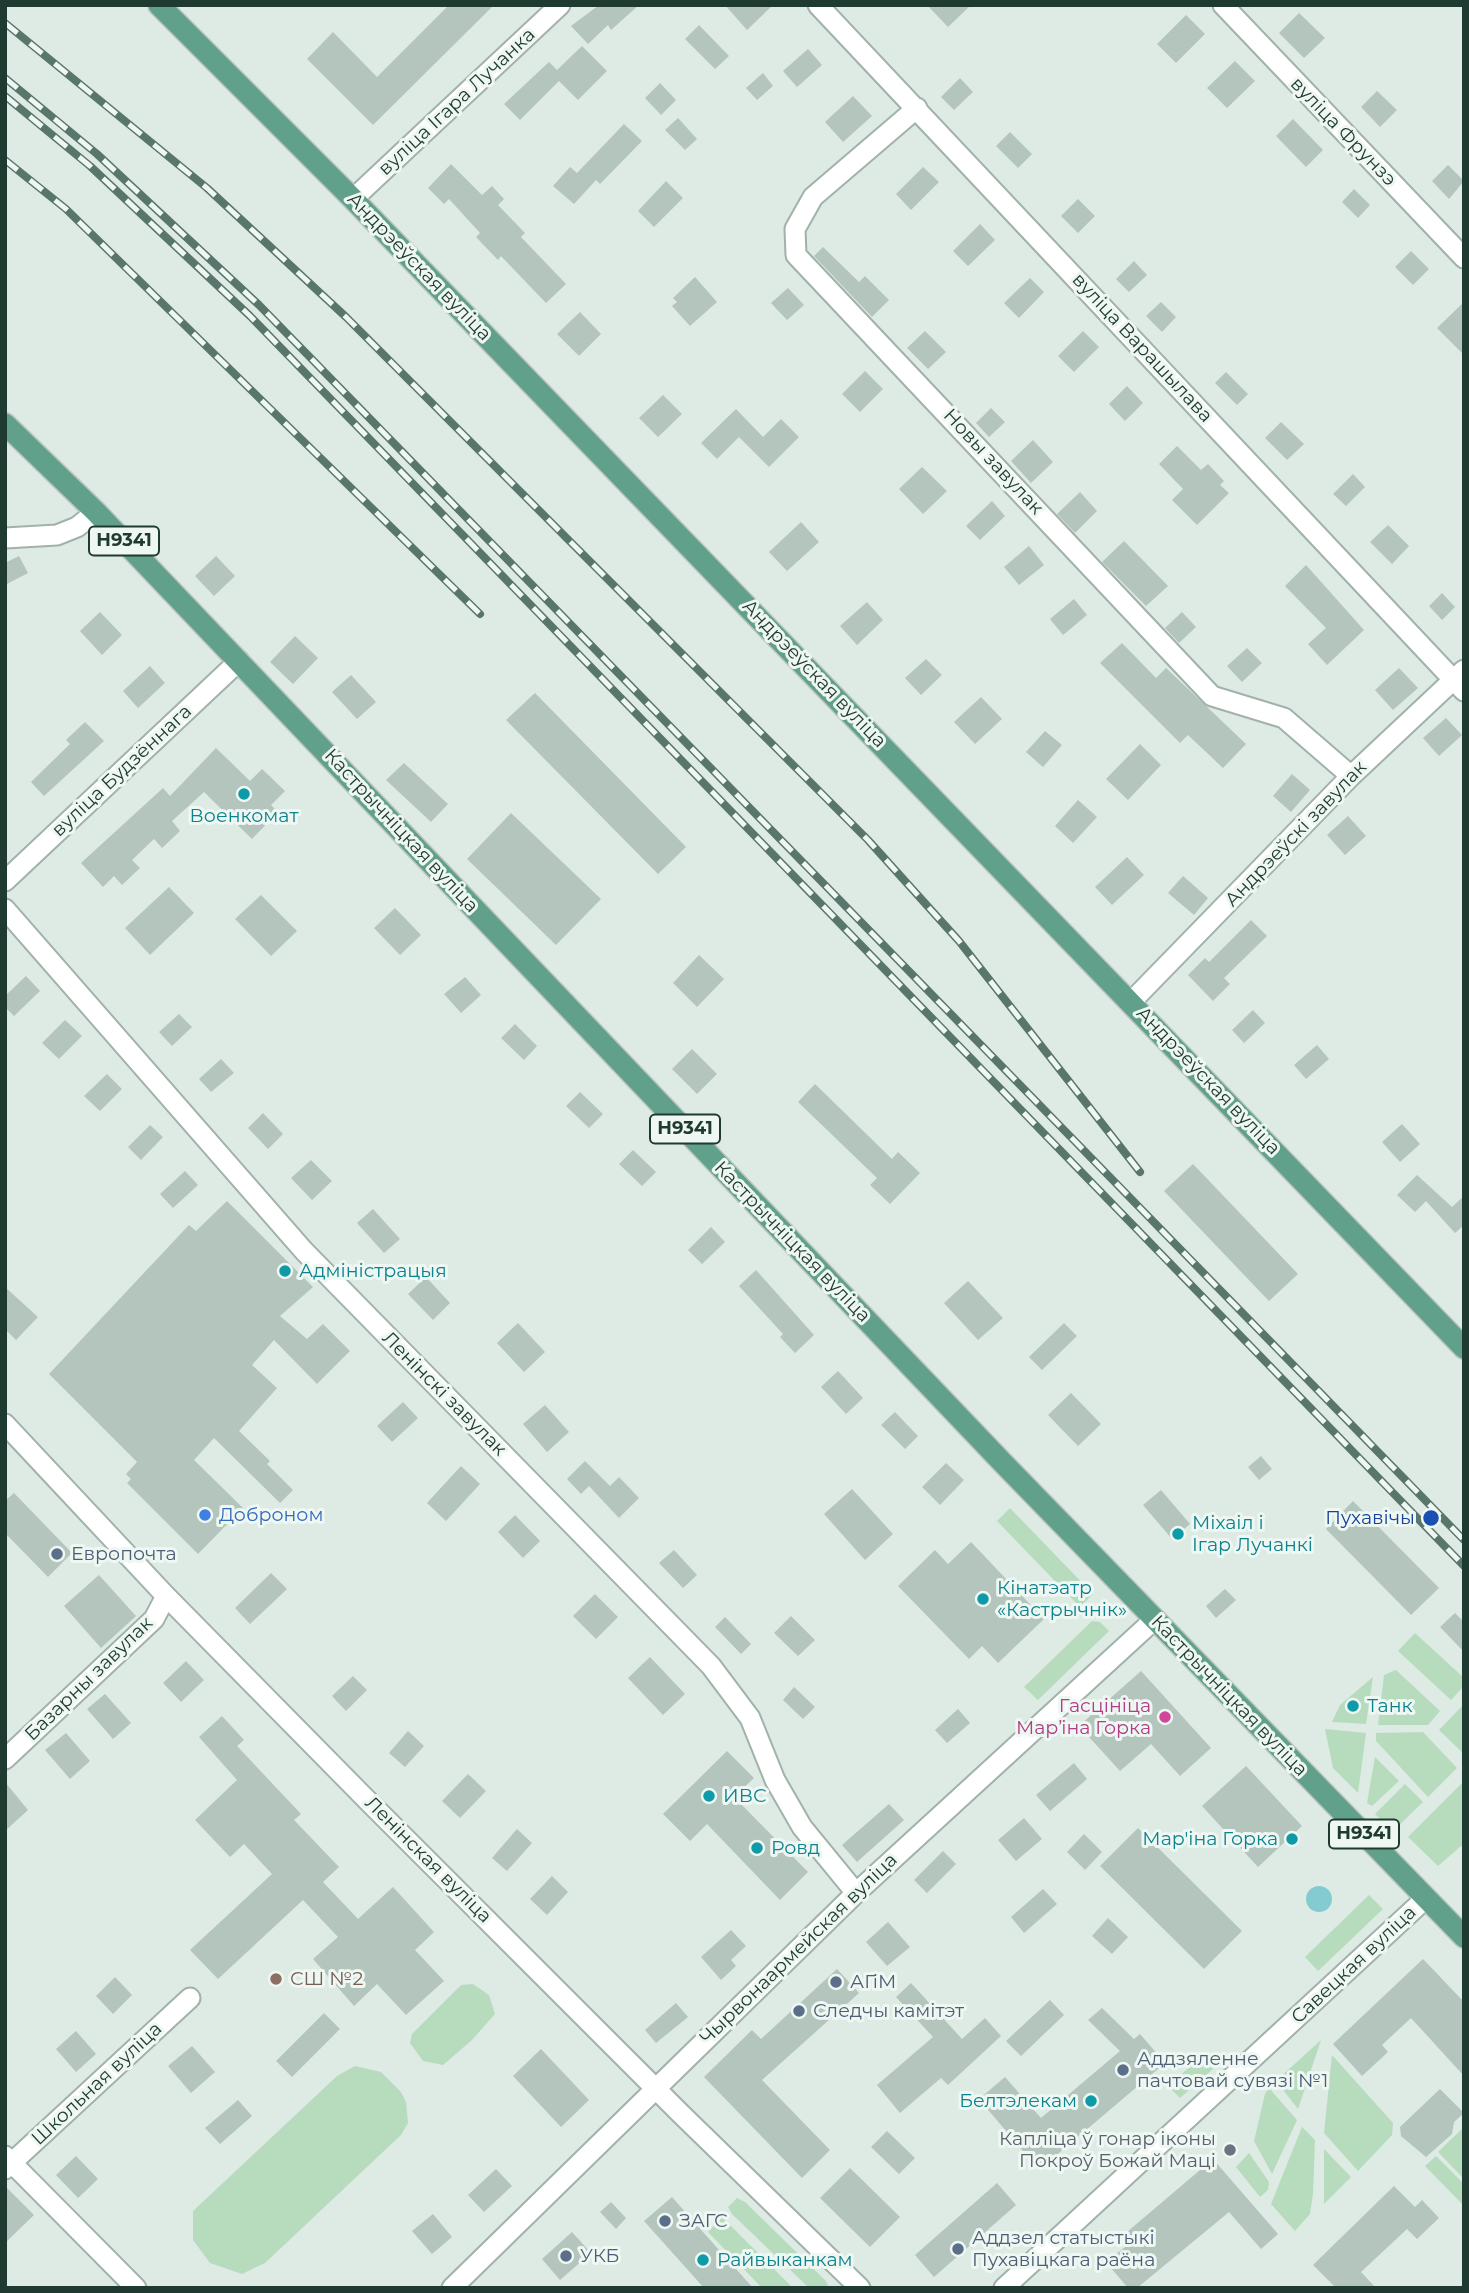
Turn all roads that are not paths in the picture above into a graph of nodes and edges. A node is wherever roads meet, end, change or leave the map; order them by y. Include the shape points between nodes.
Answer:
1 (159, 5) edge
2 (560, 5) edge
3 (818, 5) edge
4 (1223, 5) edge
5 (917, 108) junction
6 (353, 199) junction
7 (1464, 258) edge
8 (5, 424) edge
9 (96, 512) junction
10 (5, 538) edge
11 (239, 661) junction
12 (1460, 681) edge
13 (1351, 776) junction
14 (5, 881) edge
15 (5, 909) edge
16 (1131, 1002) junction
17 (1464, 1348) edge
18 (5, 1424) edge
19 (166, 1596) junction
20 (1155, 1619) junction
21 (5, 1759) edge
22 (856, 1894) junction
23 (1426, 1898) junction
24 (1464, 1937) edge
25 (190, 1998) dead end
26 (654, 2088) junction
27 (8, 2162) edge
28 (136, 2288) edge
29 (452, 2288) edge
30 (860, 2288) edge
31 (1004, 2288) edge

1 - 6 main road, Андрэеўская вуліца
2 - 6 street, вуліца Ігара Лучанка
3 - 5 street, вуліца Варашылава
4 - 7 street, вуліца Фрунзэ
5 - 12 street, вуліца Варашылава
5 - 13 street, Новы завулак via 813,197 795,229 796,255 1213,696 1284,718
6 - 16 main road, Андрэеўская вуліца
8 - 9 main road, Кастрычніцкая вуліца / Н9341
9 - 10 street via 57,535
9 - 11 main road, Кастрычніцкая вуліца / Н9341
11 - 14 street, вуліца Будзённага
11 - 20 main road, Кастрычніцкая вуліца / Н9341
12 - 13 street, Андрэеўскі завулак
13 - 16 street, Андрэеўскі завулак
15 - 22 street, Ленінскі завулак via 304,1251 711,1666 750,1718 775,1780 803,1827
16 - 17 main road, Андрэеўская вуліца
18 - 19 street, Ленінская вуліца
19 - 21 street, Базарны завулак via 154,1619
19 - 26 street, Ленінская вуліца
20 - 22 street, Чырвонаармейская вуліца
20 - 23 main road, Кастрычніцкая вуліца / Н9341
22 - 26 street, Чырвонаармейская вуліца
23 - 24 main road, Кастрычніцкая вуліца / Н9341
23 - 31 street, Савецкая вуліца
25 - 27 street, Школьная вуліца
26 - 29 street, Чырвонаармейская вуліца
26 - 30 street, Ленінская вуліца
27 - 28 street

